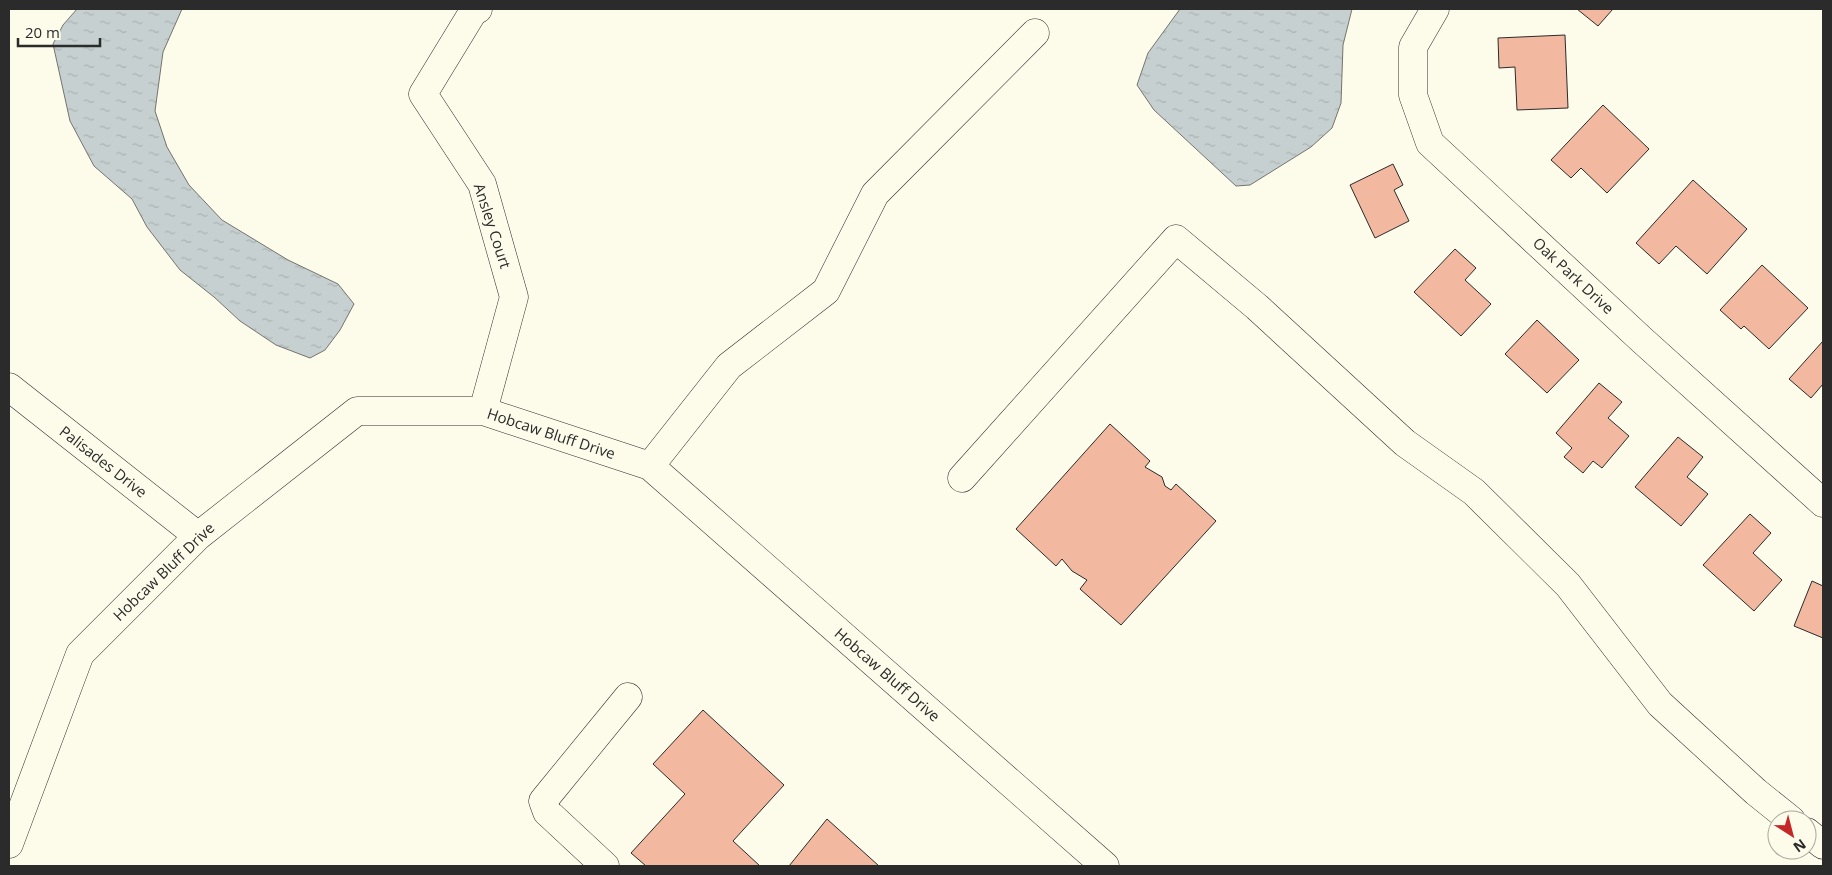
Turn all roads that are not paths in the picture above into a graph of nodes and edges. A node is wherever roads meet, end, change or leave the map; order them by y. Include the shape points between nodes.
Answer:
1 (478, 9) edge
2 (1435, 9) edge
3 (1035, 33) dead end
4 (9, 388) edge
5 (483, 411) junction
6 (650, 466) junction
7 (962, 478) dead end
8 (1823, 503) edge
9 (198, 536) junction
10 (628, 697) dead end
11 (1779, 810) edge
12 (9, 844) edge
13 (604, 866) edge
14 (1105, 866) edge

1 - 5 street, Ansley Court via 473,12 423,94 482,184 514,297
2 - 8 street, Oak Park Drive via 1413,46 1413,95 1430,143
3 - 6 street via 875,194 826,290 729,366
4 - 9 street, Palisades Drive
5 - 6 street, Hobcaw Bluff Drive
5 - 9 street, Hobcaw Bluff Drive via 357,411
6 - 14 street, Hobcaw Bluff Drive
7 - 11 street via 1176,238 1257,307 1405,443 1474,492 1568,585 1660,704
9 - 12 street, Hobcaw Bluff Drive via 80,654
10 - 13 street via 543,801 547,812

